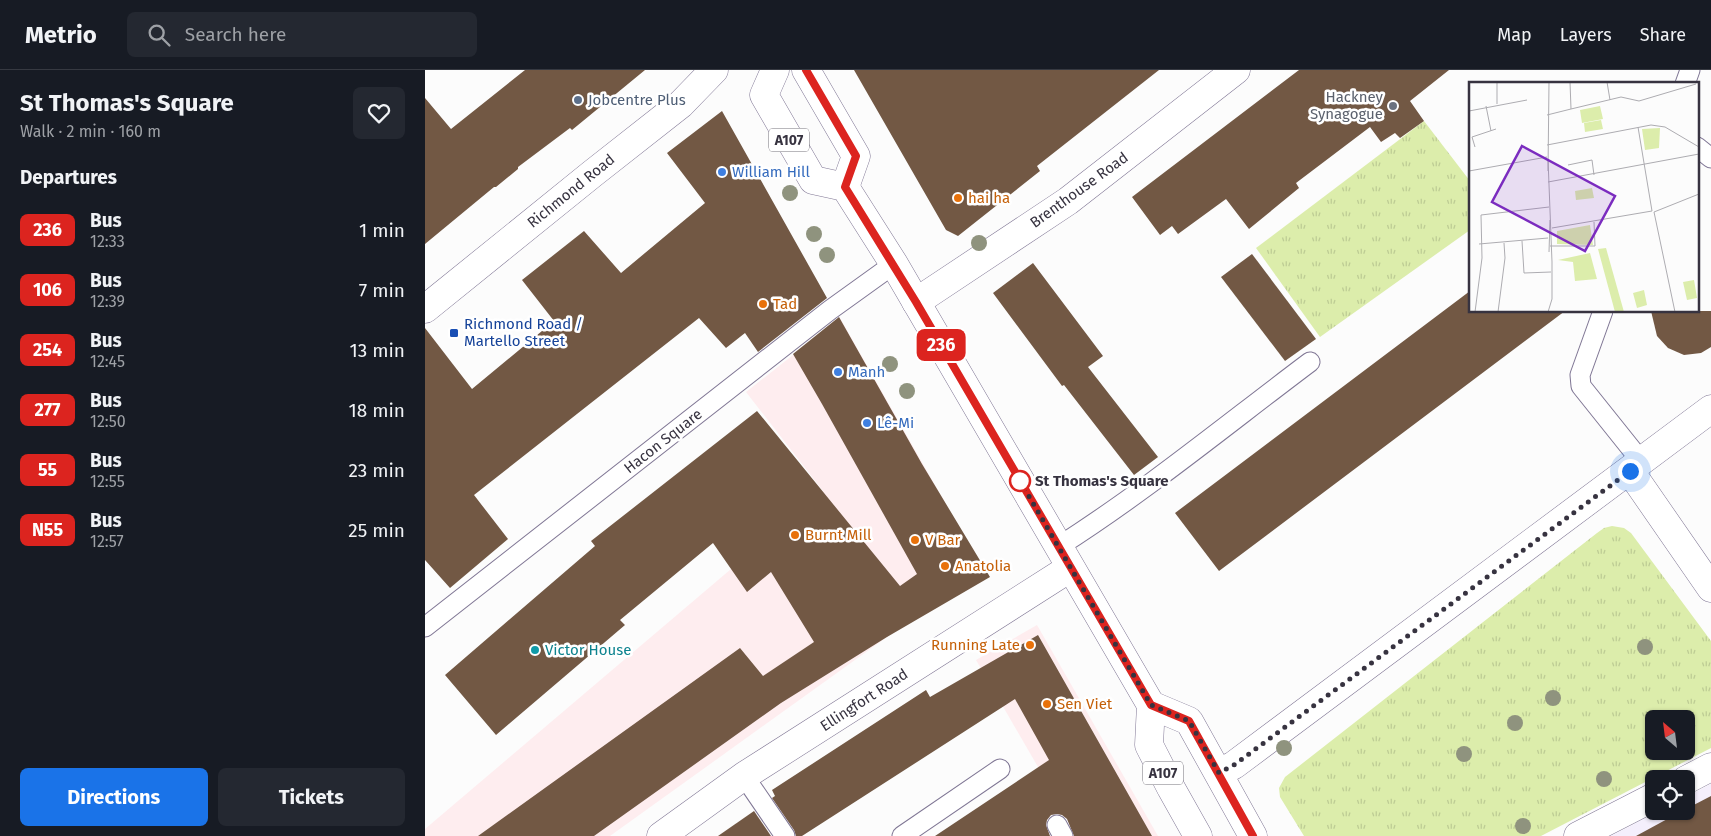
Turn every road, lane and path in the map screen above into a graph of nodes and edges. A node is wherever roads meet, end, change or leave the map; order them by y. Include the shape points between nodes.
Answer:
1 (714, 70) edge
2 (775, 70) edge
3 (806, 70) edge
4 (1236, 70) edge
5 (1691, 70) edge
6 (1686, 82) edge
7 (1699, 149) edge
8 (1711, 158) edge
9 (845, 187) junction
10 (893, 264) junction
11 (916, 302) junction
12 (425, 310) edge
13 (1603, 312) edge
14 (1310, 362) dead end
15 (1711, 409) edge
16 (1635, 466) junction
17 (1064, 557) junction
18 (1711, 588) edge
19 (428, 618) edge
20 (1151, 705) junction
21 (1711, 767) edge
22 (1000, 769) dead end
23 (1219, 773) junction
24 (1695, 775) edge
25 (744, 776) junction
26 (1645, 802) edge
27 (661, 836) edge
28 (785, 836) edge
29 (902, 836) edge
30 (1198, 836) edge
31 (1253, 836) edge
32 (1578, 836) edge

1 - 12 street, Richmond Road via 681,104
2 - 9 street, A107 via 764,95 813,180
3 - 9 street via 856,156
4 - 11 street, Brenthouse Road via 1068,201
5 - 6 lane
7 - 8 lane
9 - 10 street
10 - 11 street
10 - 19 lane, Hacon Square
11 - 17 street
13 - 16 lane via 1580,375 1581,386
14 - 17 lane via 1102,519
15 - 16 street
16 - 18 street
16 - 23 street
17 - 20 street
17 - 25 street, Ellingfort Road
20 - 23 street via 1189,721
20 - 30 street, A107 via 1149,745
21 - 24 street
22 - 29 lane
23 - 31 street
25 - 27 street, Ellingfort Road
25 - 28 lane
26 - 32 street

